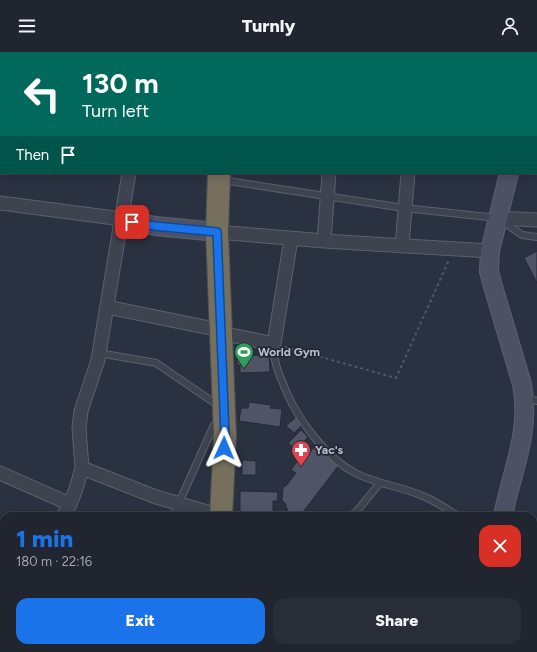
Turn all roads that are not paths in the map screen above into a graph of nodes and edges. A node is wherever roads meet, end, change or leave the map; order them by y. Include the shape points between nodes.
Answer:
1 (129, 174) edge
2 (329, 174) edge
3 (408, 174) edge
4 (509, 174) edge
5 (219, 176) edge
6 (327, 196) junction
7 (0, 203) edge
8 (404, 208) junction
9 (498, 218) junction
10 (122, 220) junction
11 (537, 220) edge
12 (217, 232) junction
13 (537, 237) edge
14 (291, 239) junction
15 (324, 241) junction
16 (402, 246) junction
17 (490, 250) junction
18 (107, 307) junction
19 (220, 331) junction
20 (274, 344) junction
21 (99, 353) junction
22 (531, 399) edge
23 (224, 415) junction
24 (82, 468) junction
25 (0, 473) edge
26 (380, 483) junction
27 (178, 503) junction
28 (70, 504) junction
29 (65, 512) edge
30 (175, 512) edge
31 (208, 512) edge
32 (221, 512) edge
33 (356, 512) edge
34 (451, 512) edge
35 (504, 512) edge

1 - 10 street
2 - 6 street
3 - 8 street
4 - 9 street
5 - 6 lane
5 - 12 highway
6 - 8 lane
6 - 15 street
7 - 10 street
8 - 9 lane
8 - 16 street
9 - 11 street
9 - 13 lane via 522,235
9 - 17 street
10 - 12 street
10 - 18 street
12 - 14 street
12 - 19 highway
14 - 15 street
14 - 20 street
15 - 16 street
16 - 17 street
17 - 22 street via 492,283 522,384
18 - 19 street
18 - 21 street
19 - 20 street
19 - 23 highway
20 - 26 lane via 273,352 288,395 317,440 342,465 356,474
21 - 23 lane via 156,363
21 - 24 street via 81,411 79,428
22 - 35 street
23 - 27 lane via 214,425
23 - 32 highway
24 - 27 street
24 - 28 street
25 - 28 street
26 - 33 lane
26 - 34 lane via 424,496
27 - 30 lane
27 - 31 street
28 - 29 street

